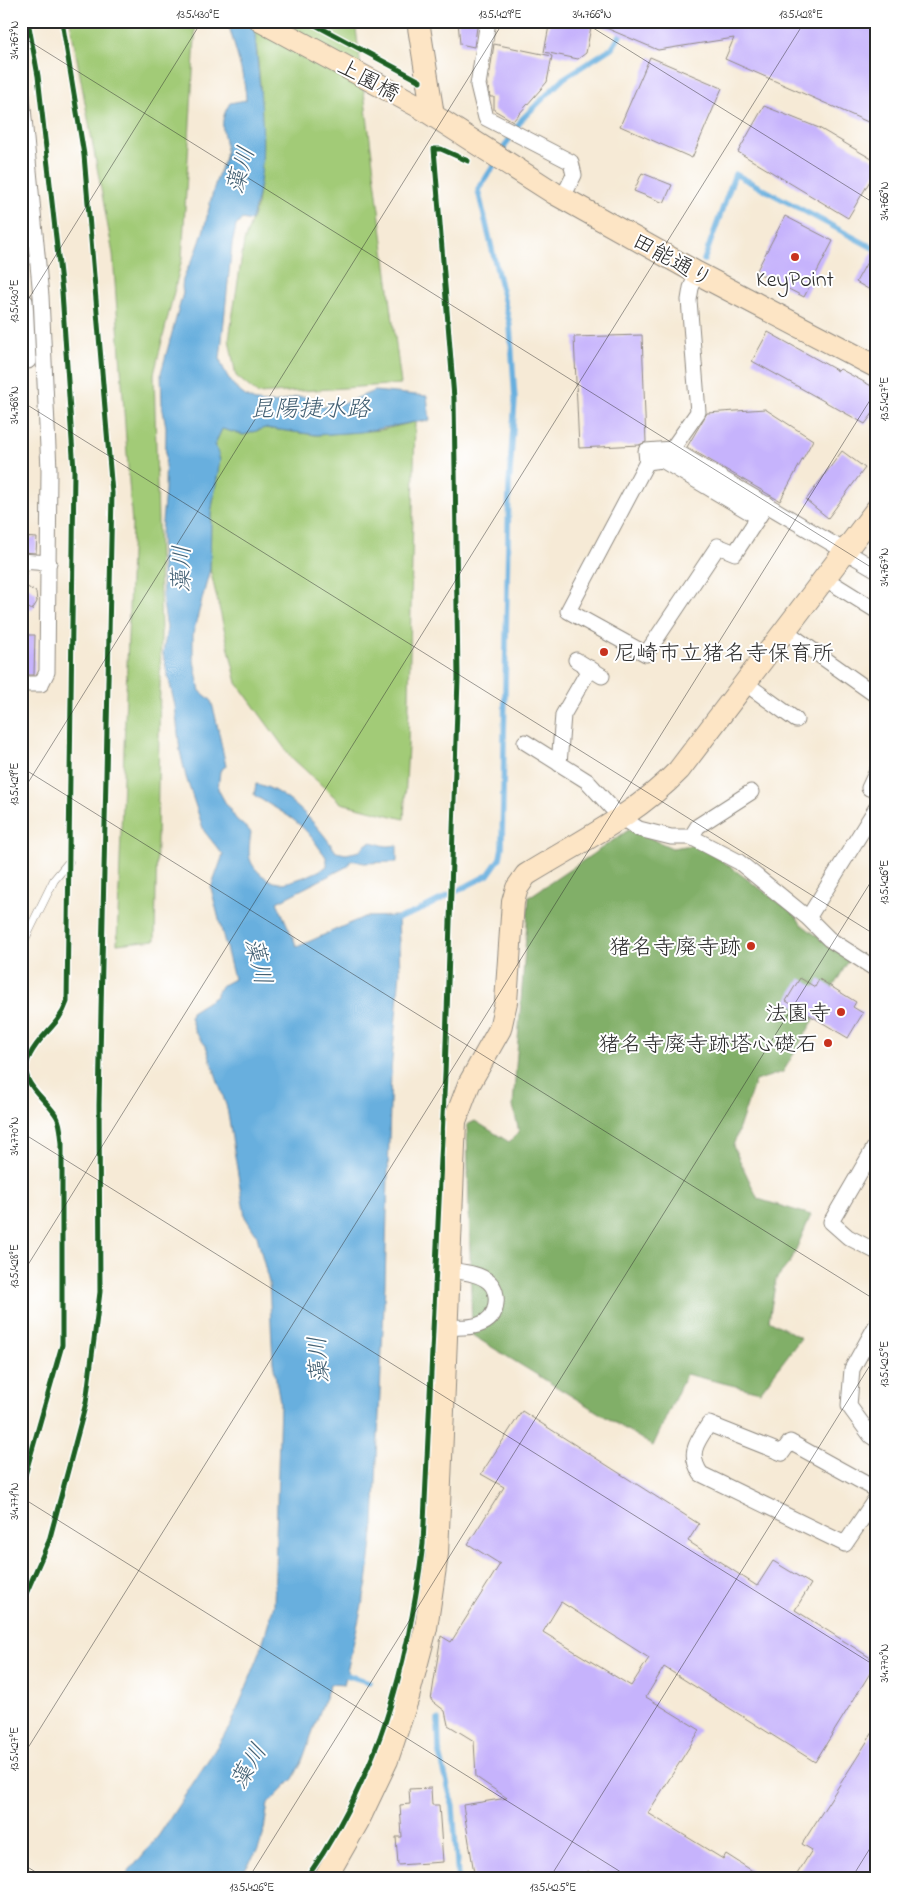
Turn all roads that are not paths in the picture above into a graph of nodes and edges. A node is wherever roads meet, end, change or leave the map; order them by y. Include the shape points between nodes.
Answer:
1 (261, 21) edge
2 (418, 21) edge
3 (488, 21) edge
4 (21, 87) edge
5 (426, 111) junction
6 (473, 142) joint
7 (563, 197) junction
8 (697, 273) junction
9 (41, 296) junction
10 (23, 301) edge
11 (28, 361) dead end
12 (877, 367) edge
13 (672, 449) junction
14 (647, 462) junction
15 (767, 504) junction
16 (877, 509) edge
17 (758, 517) junction
18 (846, 550) junction
19 (21, 561) edge
20 (49, 563) junction
21 (877, 570) edge
22 (824, 578) junction
23 (877, 611) edge
24 (784, 630) junction
25 (576, 660) dead end
26 (745, 683) junction
27 (21, 684) edge
28 (877, 696) edge
29 (796, 720) dead end
30 (525, 742) dead end
31 (560, 764) junction
32 (877, 771) edge
33 (877, 791) edge
34 (751, 792) dead end
35 (877, 807) edge
36 (620, 817) junction
37 (691, 837) junction
38 (69, 862) dead end
39 (808, 918) junction
40 (21, 947) edge
41 (877, 970) edge
42 (877, 1143) edge
43 (877, 1252) edge
44 (448, 1270) junction
45 (877, 1324) edge
46 (446, 1327) junction
47 (877, 1440) edge
48 (877, 1490) edge
49 (877, 1497) edge
50 (325, 1879) edge

1 - 5 street, 上園橋
2 - 5 street
3 - 7 street via 478,85 486,118 571,162 574,175
4 - 9 street
5 - 6 street, 上園橋
6 - 7 street, 田能通り
7 - 8 street, 田能通り
8 - 12 street, 田能通り
8 - 13 street via 689,300 698,412
9 - 10 street
9 - 20 street via 49,470
10 - 11 street
13 - 14 street via 646,451
13 - 15 street
14 - 17 street via 662,460
14 - 17 street via 568,611 646,654 718,546 735,552
15 - 17 street
15 - 18 street
16 - 18 street
18 - 21 street
18 - 22 street
19 - 20 street
20 - 27 street via 47,672 42,684
22 - 23 street
22 - 24 street
24 - 26 street
24 - 28 street
25 - 31 street via 596,672 563,715
26 - 29 street
26 - 36 street via 679,770 664,786
30 - 31 street
31 - 36 street via 587,781
32 - 33 street via 869,788
34 - 37 street via 698,826
35 - 39 street
36 - 37 street via 638,829 671,837
36 - 44 street via 526,874 517,888 513,902 506,1002 500,1029 468,1084 455,1121
37 - 39 street via 739,862
38 - 40 lane via 54,880
39 - 41 street via 828,939
42 - 43 street via 831,1222 848,1237
44 - 46 street
44 - 46 street via 476,1275 490,1282 497,1295 496,1309 488,1321 469,1328
45 - 47 street via 852,1369 849,1406
46 - 50 street via 437,1554 426,1628 387,1760
48 - 49 street via 790,1442 782,1452 709,1424 695,1446 693,1463 700,1474 846,1544

